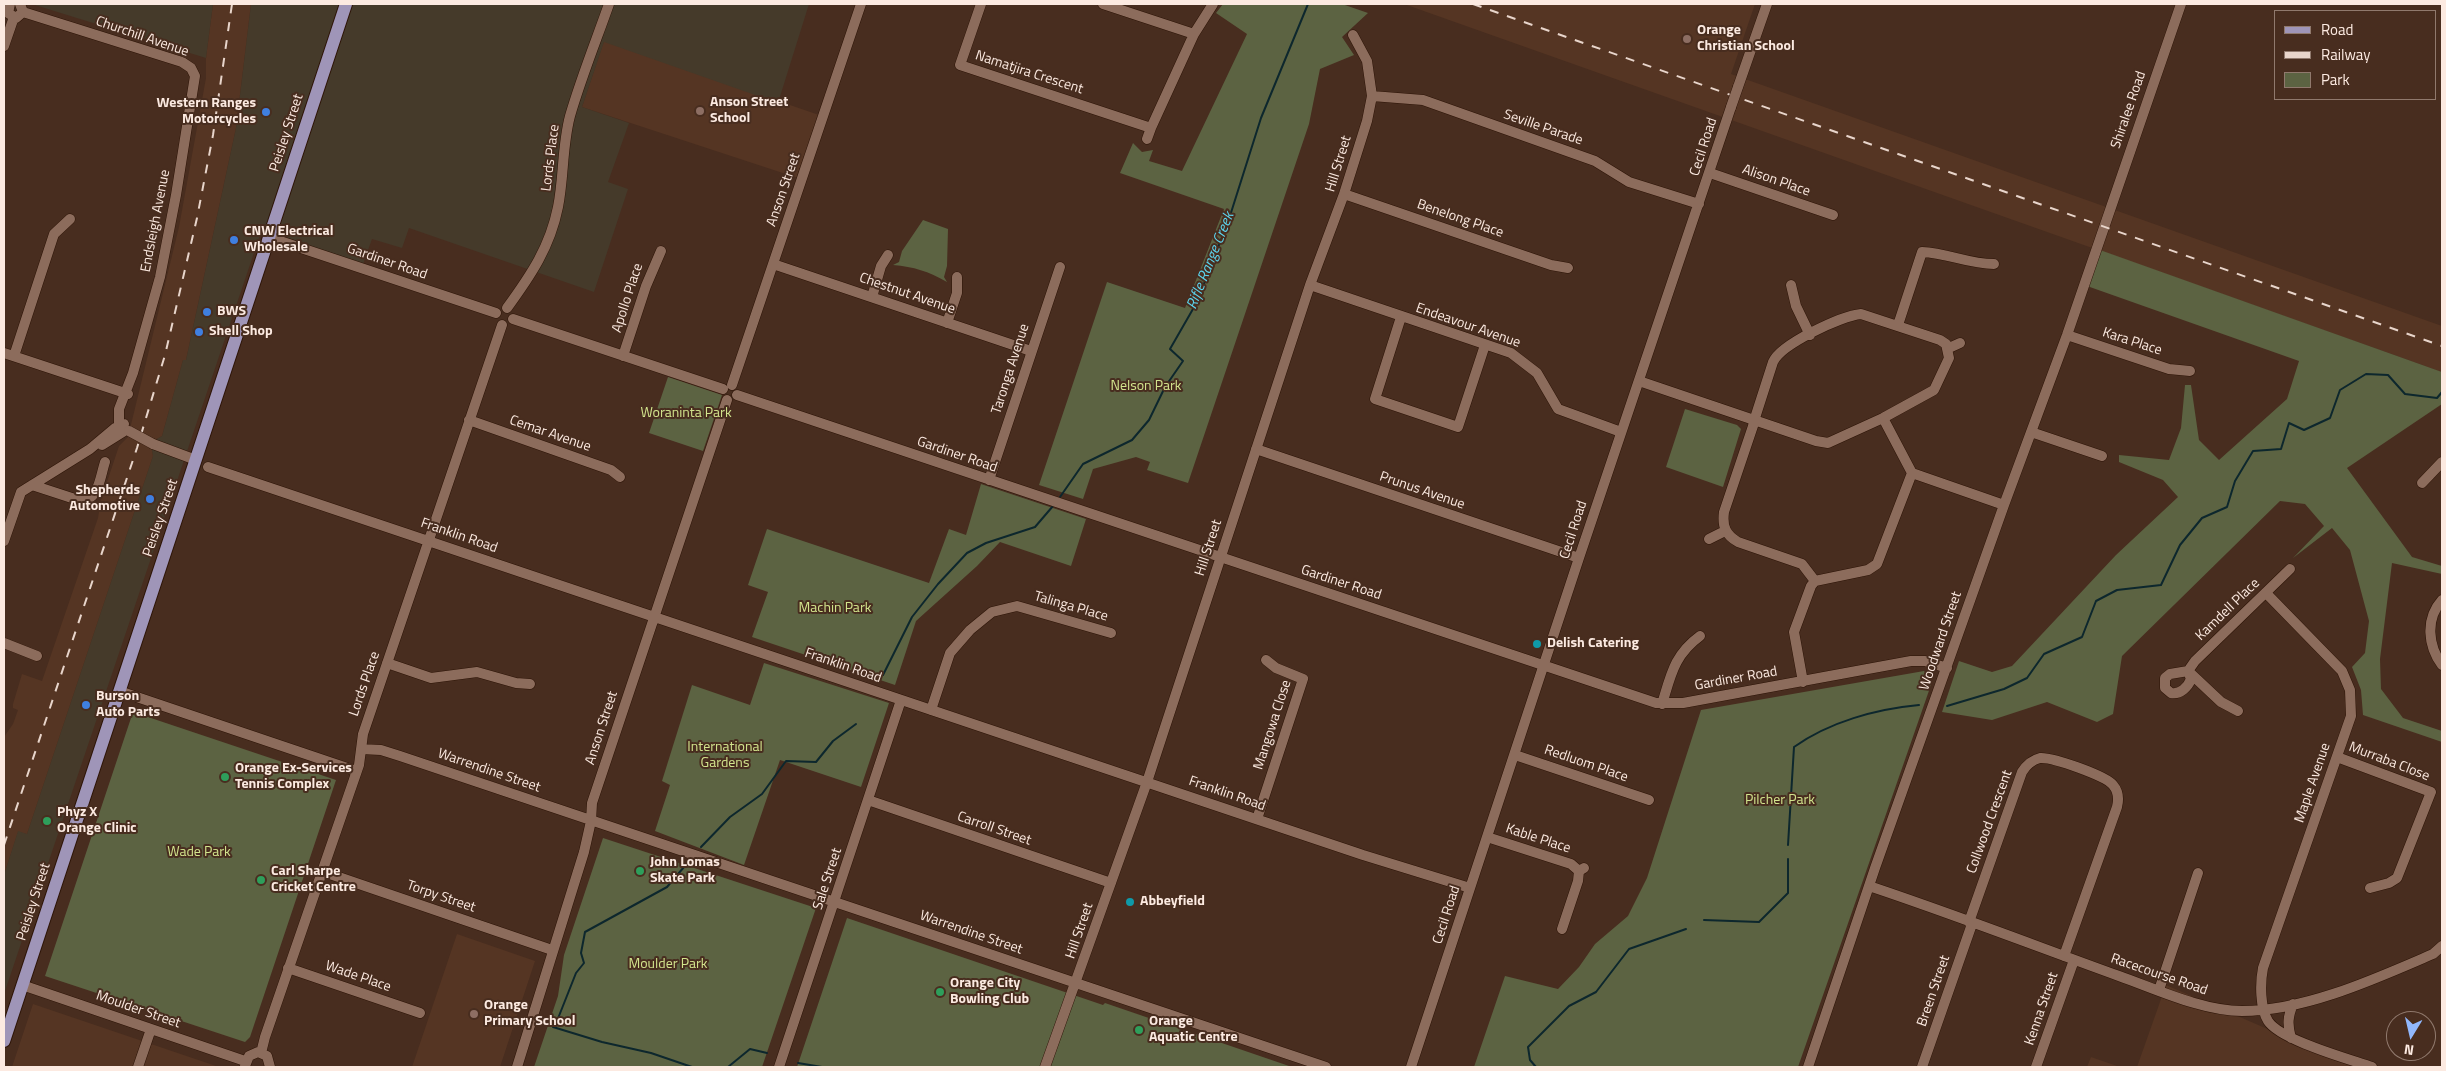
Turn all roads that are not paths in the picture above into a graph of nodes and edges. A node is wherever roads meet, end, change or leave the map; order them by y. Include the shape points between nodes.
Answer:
1 (346, 4) edge
2 (609, 4) edge
3 (861, 4) edge
4 (981, 4) edge
5 (1103, 4) edge
6 (1213, 4) edge
7 (1767, 4) edge
8 (2181, 4) edge
9 (7, 6) edge
10 (19, 11) edge
11 (1194, 34) junction
12 (1353, 36) dead end
13 (4, 46) edge
14 (194, 72) joint
15 (1372, 96) junction
16 (1151, 128) junction
17 (1147, 139) dead end
18 (1710, 173) junction
19 (1344, 194) junction
20 (1699, 204) junction
21 (1833, 214) dead end
22 (70, 219) dead end
23 (2104, 226) joint
24 (268, 238) junction
25 (661, 250) dead end
26 (888, 255) dead end
27 (773, 264) junction
28 (1994, 264) dead end
29 (1060, 266) dead end
30 (1568, 268) dead end
31 (957, 277) dead end
32 (1310, 285) junction
33 (1791, 285) dead end
34 (872, 297) junction
35 (507, 308) junction
36 (496, 314) junction
37 (1401, 317) junction
38 (513, 319) junction
39 (947, 323) junction
40 (502, 325) junction
41 (1898, 325) junction
42 (1810, 335) junction
43 (2066, 335) junction
44 (1960, 343) dead end
45 (1485, 345) junction
46 (1949, 348) junction
47 (1031, 351) junction
48 (4, 353) edge
49 (14, 356) junction
50 (623, 356) junction
51 (2190, 371) dead end
52 (84, 380) junction
53 (1639, 382) junction
54 (727, 387) junction
55 (127, 394) junction
56 (738, 395) junction
57 (728, 400) junction
58 (119, 408) junction
59 (1883, 418) junction
60 (469, 420) junction
61 (1754, 421) junction
62 (125, 427) junction
63 (1621, 432) junction
64 (2031, 432) junction
65 (1256, 449) junction
66 (2102, 456) dead end
67 (196, 460) junction
68 (105, 462) dead end
69 (2442, 462) edge
70 (208, 466) dead end
71 (1912, 473) junction
72 (620, 477) dead end
73 (989, 480) junction
74 (2422, 483) dead end
75 (32, 485) junction
76 (2004, 505) junction
77 (1726, 531) junction
78 (1710, 538) dead end
79 (428, 540) junction
80 (4, 541) edge
81 (1220, 557) junction
82 (1579, 558) junction
83 (2290, 569) dead end
84 (1816, 581) junction
85 (2266, 593) junction
86 (2442, 600) edge
87 (654, 616) junction
88 (1111, 633) dead end
89 (1700, 636) dead end
90 (4, 643) edge
91 (37, 656) dead end
92 (1266, 660) dead end
93 (387, 663) junction
94 (1545, 666) junction
95 (2442, 666) edge
96 (1947, 668) junction
97 (1803, 682) junction
98 (530, 684) dead end
99 (119, 691) junction
100 (901, 700) junction
101 (1662, 704) junction
102 (931, 710) junction
103 (2238, 711) dead end
104 (361, 749) junction
105 (1515, 755) junction
106 (2337, 757) junction
107 (356, 771) junction
108 (1147, 782) junction
109 (868, 800) junction
110 (1648, 800) dead end
111 (1257, 819) junction
112 (591, 821) junction
113 (606, 826) junction
114 (1487, 837) junction
115 (586, 840) junction
116 (321, 871) junction
117 (2198, 873) dead end
118 (1111, 883) junction
119 (1869, 886) junction
120 (1470, 888) junction
121 (2370, 888) dead end
122 (835, 903) junction
123 (1970, 923) junction
124 (1562, 929) dead end
125 (2442, 946) edge
126 (552, 950) junction
127 (2069, 958) junction
128 (288, 968) junction
129 (1076, 984) junction
130 (22, 985) junction
131 (2160, 990) junction
132 (2293, 1004) junction
133 (2264, 1009) junction
134 (420, 1013) dead end
135 (151, 1029) junction
136 (2291, 1038) junction
137 (4, 1041) edge
138 (261, 1052) junction
139 (245, 1064) edge
140 (138, 1067) edge
141 (270, 1067) edge
142 (517, 1067) edge
143 (779, 1067) edge
144 (1046, 1067) edge
145 (1326, 1067) edge
146 (1411, 1067) edge
147 (1808, 1067) edge
148 (1922, 1067) edge
149 (2036, 1067) edge
150 (2372, 1067) edge

1 - 24 main road, Peisley Street
2 - 35 street, Lords Place via 570,115 558,206 549,243 531,276
3 - 27 street, Anson Street
4 - 16 street, Namatjira Crescent via 960,65
5 - 11 street
6 - 11 street
7 - 18 street, Cecil Road, bridge
8 - 23 street, Shiralee Road
9 - 10 street via 8,13
10 - 13 street
10 - 14 street, Churchill Avenue via 182,62
11 - 16 street
12 - 15 street, Hill Street via 1367,62
14 - 55 street, Endsleigh Avenue via 160,277
15 - 19 street, Hill Street
15 - 20 street, Seville Parade via 1423,100 1596,161 1629,182
16 - 17 street
18 - 20 street, Cecil Road
18 - 21 street, Alison Place
19 - 30 street, Benelong Place
19 - 32 street, Hill Street
20 - 53 street, Cecil Road
22 - 49 street via 54,234
23 - 43 street, Woodward Street
24 - 36 street, Gardiner Road
24 - 67 main road, Peisley Street
25 - 50 street, Apollo Place
26 - 34 street via 881,266
27 - 34 street, Chestnut Avenue
27 - 54 street, Anson Street
28 - 41 street via 1975,264 1938,253 1922,252
29 - 47 street, Taronga Avenue
31 - 39 street via 957,293
32 - 37 street, Endeavour Avenue
32 - 65 street, Hill Street
33 - 42 street via 1796,306
34 - 39 street, Chestnut Avenue
35 - 36 street via 499,309
35 - 38 street
36 - 40 street via 497,322
37 - 45 street, Endeavour Avenue
37 - 45 street via 1374,399 1458,427
38 - 40 street via 508,325
38 - 50 street
39 - 47 street, Chestnut Avenue
40 - 60 street, Lords Place
41 - 42 street via 1856,314
41 - 46 street via 1940,340
42 - 61 street via 1784,348 1776,357
43 - 51 street, Kara Place via 2168,369
43 - 64 street, Woodward Street
44 - 46 street
45 - 63 street, Endeavour Avenue via 1511,353 1530,366 1543,381 1558,409
46 - 59 street via 1946,367 1934,390
47 - 73 street, Taronga Avenue
48 - 49 street
49 - 52 street
50 - 54 street
52 - 55 street
52 - 58 street via 112,394
53 - 61 street
53 - 63 street, Cecil Road
54 - 56 street via 737,389
54 - 57 street via 723,395
55 - 58 street, Endsleigh Avenue
55 - 62 street, Endsleigh Avenue
56 - 57 street
56 - 73 street, Gardiner Road
57 - 87 street, Anson Street
58 - 62 street, Endsleigh Avenue
59 - 61 street via 1835,441 1823,443
59 - 71 street
60 - 72 street, Cemar Avenue via 611,470
60 - 79 street, Lords Place
61 - 77 street via 1724,512
62 - 67 street, bridge via 154,444
62 - 75 street via 104,444 90,449
63 - 82 street, Cecil Road
64 - 66 street
64 - 76 street, Woodward Street
65 - 81 street, Hill Street
65 - 82 street, Prunus Avenue
67 - 99 main road, Peisley Street
68 - 75 street via 89,501
69 - 74 street
70 - 79 street, Franklin Road
71 - 76 street
71 - 84 street via 1877,564 1868,570
73 - 81 street, Gardiner Road
75 - 80 street via 19,496
76 - 96 street, Woodward Street
77 - 78 street
77 - 84 street via 1738,542 1802,564
79 - 87 street, Franklin Road
79 - 93 street, Lords Place
81 - 94 street, Gardiner Road
81 - 108 street, Hill Street
82 - 94 street, Cecil Road
83 - 85 street, Kamdell Place
84 - 97 street via 1807,592 1794,632
85 - 103 street, Kamdell Place via 2188,671 2217,699
85 - 106 street, Maple Avenue via 2337,665 2349,684 2352,710
86 - 95 street via 2436,607 2430,633 2435,655
87 - 100 street, Franklin Road
87 - 112 street, Anson Street via 592,803
88 - 102 street, Talinga Place via 1017,606 992,612 950,653
89 - 101 street via 1686,646 1675,662
90 - 91 street
92 - 111 street, Mangowa Close via 1276,668 1303,679
93 - 98 street via 431,678 477,672
93 - 104 street, Lords Place
94 - 101 street, Gardiner Road
94 - 105 street, Cecil Road
96 - 97 street, Gardiner Road via 1925,661 1911,661
96 - 119 street, Woodward Street
97 - 101 street, Gardiner Road
99 - 107 street
99 - 130 main road, Peisley Street
100 - 102 street, Franklin Road
100 - 109 street, Sale Street
102 - 108 street, Franklin Road
104 - 107 street, Lords Place
104 - 112 street, Warrendine Street via 387,752
105 - 110 street, Redluom Place
105 - 114 street, Cecil Road
106 - 121 street, Murraba Close via 2431,792 2397,878
106 - 133 street, Maple Avenue via 2263,968
107 - 116 street, Lords Place
108 - 111 street, Franklin Road
108 - 118 street, Hill Street
109 - 118 street, Carroll Street
109 - 122 street, Sale Street
111 - 120 street, Franklin Road
112 - 113 street, Warrendine Street
112 - 115 street, Anson Street
113 - 115 street
113 - 122 street, Warrendine Street
114 - 120 street, Cecil Road
114 - 124 street, Kable Place via 1582,869
115 - 126 street, Anson Street
116 - 126 street, Torpy Street
116 - 128 street, Lords Place
117 - 131 street
118 - 129 street, Hill Street
119 - 123 street, Racecourse Road
119 - 147 street, Woodward Street
120 - 146 street, Cecil Road
122 - 129 street, Warrendine Street
122 - 143 street, Sale Street
123 - 127 street, Racecourse Road
123 - 127 street, Collwood Crescent via 2022,772 2030,762 2050,758 2108,780 2116,788 2119,799
123 - 148 street, Breen Street
125 - 132 street, Racecourse Road via 2433,954 2355,987
126 - 142 street, Anson Street
127 - 131 street, Racecourse Road
127 - 149 street, Kenna Street
128 - 134 street, Wade Place
128 - 138 street, Lords Place
129 - 144 street, Hill Street
129 - 145 street, Warrendine Street
130 - 135 street, Moulder Street
130 - 137 main road, Peisley Street
131 - 133 street, Racecourse Road via 2215,1009
132 - 133 street, Racecourse Road
132 - 136 street via 2288,1017
133 - 136 street via 2269,1022
135 - 139 street, Moulder Street
135 - 140 street
136 - 150 street
138 - 139 street via 252,1054
138 - 141 street via 269,1059

